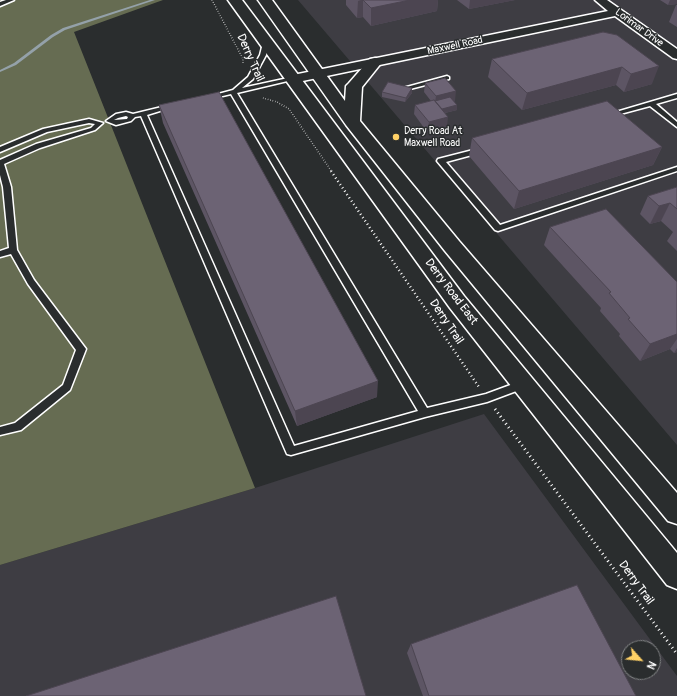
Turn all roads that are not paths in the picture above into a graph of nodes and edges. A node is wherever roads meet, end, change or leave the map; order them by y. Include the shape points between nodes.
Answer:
1 (11, 0) edge
2 (235, 0) edge
3 (264, 0) edge
4 (600, 0) edge
5 (0, 4) edge
6 (617, 12) junction
7 (266, 43) junction
8 (677, 55) edge
9 (375, 62) junction
10 (319, 74) junction
11 (447, 78) edge
12 (293, 79) junction
13 (406, 88) edge
14 (233, 92) junction
15 (677, 96) edge
16 (203, 99) edge
17 (651, 103) junction
18 (181, 104) edge
19 (143, 114) junction
20 (598, 118) edge
21 (352, 122) junction
22 (100, 123) junction
23 (677, 125) edge
24 (486, 148) edge
25 (0, 150) edge
26 (0, 162) edge
27 (677, 169) edge
28 (13, 250) junction
29 (0, 254) edge
30 (524, 384) junction
31 (426, 413) junction
32 (0, 431) edge
33 (677, 512) edge
34 (677, 575) edge

1 - 5 lane
2 - 7 main road, Derry Road East
3 - 10 main road
4 - 6 street, Lorimar Drive
6 - 8 street, Lorimar Drive
6 - 9 street, Maxwell Road
7 - 12 main road, Derry Road East
7 - 14 lane via 260,63 249,80
9 - 10 street, Maxwell Road
9 - 21 main road via 354,86
10 - 12 street, Maxwell Road
10 - 21 main road
11 - 13 lane
12 - 14 lane
12 - 30 main road, Derry Road East via 457,302
14 - 16 lane
14 - 31 lane
15 - 17 lane
17 - 20 lane
17 - 23 lane
18 - 19 lane
19 - 22 lane via 116,116
19 - 31 lane via 291,451
21 - 33 main road via 452,246
22 - 25 lane via 89,121 45,130
22 - 26 lane via 93,129 38,146
24 - 27 lane via 441,161 498,228
26 - 28 lane via 7,187
28 - 29 lane
28 - 32 lane via 31,282 81,349 67,387 18,427
30 - 31 lane via 487,398
30 - 34 main road, Derry Road East

